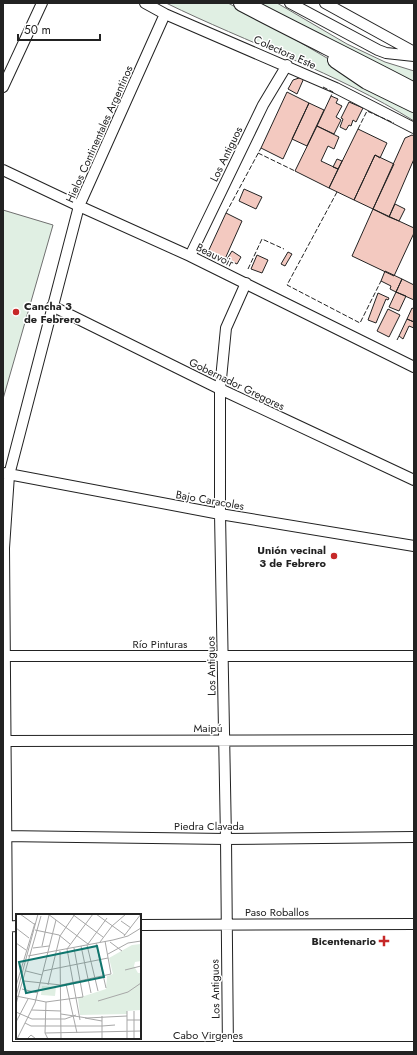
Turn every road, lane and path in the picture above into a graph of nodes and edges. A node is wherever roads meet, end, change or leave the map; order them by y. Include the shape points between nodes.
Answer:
1 (42, 3) edge
2 (145, 3) edge
3 (242, 3) edge
4 (290, 3) edge
5 (324, 3) edge
6 (166, 14) junction
7 (298, 33) junction
8 (414, 52) edge
9 (414, 56) edge
10 (287, 66) junction
11 (3, 87) edge
12 (414, 91) edge
13 (414, 104) edge
14 (414, 128) edge
15 (3, 170) edge
16 (79, 206) junction
17 (190, 256) junction
18 (246, 283) junction
19 (52, 306) junction
20 (414, 367) edge
21 (220, 389) junction
22 (6, 474) edge
23 (414, 480) edge
24 (220, 514) junction
25 (414, 546) edge
26 (4, 548) edge
27 (4, 656) edge
28 (222, 656) junction
29 (414, 656) edge
30 (225, 740) junction
31 (414, 740) edge
32 (4, 741) edge
33 (5, 836) edge
34 (414, 837) edge
35 (226, 839) junction
36 (414, 924) edge
37 (226, 925) junction
38 (9, 926) edge
39 (141, 926) edge
40 (414, 1047) edge
41 (6, 1049) edge
42 (228, 1049) edge

1 - 11 street
2 - 6 street, Colectora Este
3 - 7 main road
4 - 9 street via 378,50
5 - 8 street
6 - 10 street, Colectora Este
6 - 16 street, Hielos Continentales Argentinos
7 - 12 main road
7 - 13 main road via 367,81
10 - 14 street, Colectora Este
10 - 17 street, Los Antiguos via 263,105
15 - 16 street, Beauvoir
16 - 17 street, Beauvoir
16 - 19 street, Hielos Continentales Argentinos
17 - 18 street, Beauvoir
18 - 20 street, Beauvoir
18 - 21 street, Los Antiguos via 226,328
19 - 21 street, Gobernador Gregores
19 - 22 street, Hielos Continentales Argentinos
21 - 23 street, Gobernador Gregores
21 - 24 street, Los Antiguos
22 - 24 street, Bajo Caracoles
22 - 26 street, Hielos Continentales Argentinos
24 - 25 street, Bajo Caracoles
24 - 28 street, Los Antiguos
26 - 27 street, Hielos Continentales Argentinos
27 - 28 street, Río Pinturas
27 - 32 street, Hielos Continentales Argentinos
28 - 29 street, Río Pinturas
28 - 30 street, Los Antiguos
30 - 31 street, Maipú
30 - 32 street, Maipú
30 - 35 street, Los Antiguos
32 - 33 street, Hielos Continentales Argentinos
33 - 35 street, Piedra Clavada
33 - 38 street, Hielos Continentales Argentinos
34 - 35 street, Piedra Clavada
35 - 37 street, Los Antiguos
36 - 37 street, Paso Roballos
37 - 39 street, Paso Roballos
37 - 42 street, Los Antiguos
38 - 41 street, Hielos Continentales Argentinos
40 - 42 street, Cabo Virgenes
41 - 42 street, Cabo Virgenes

